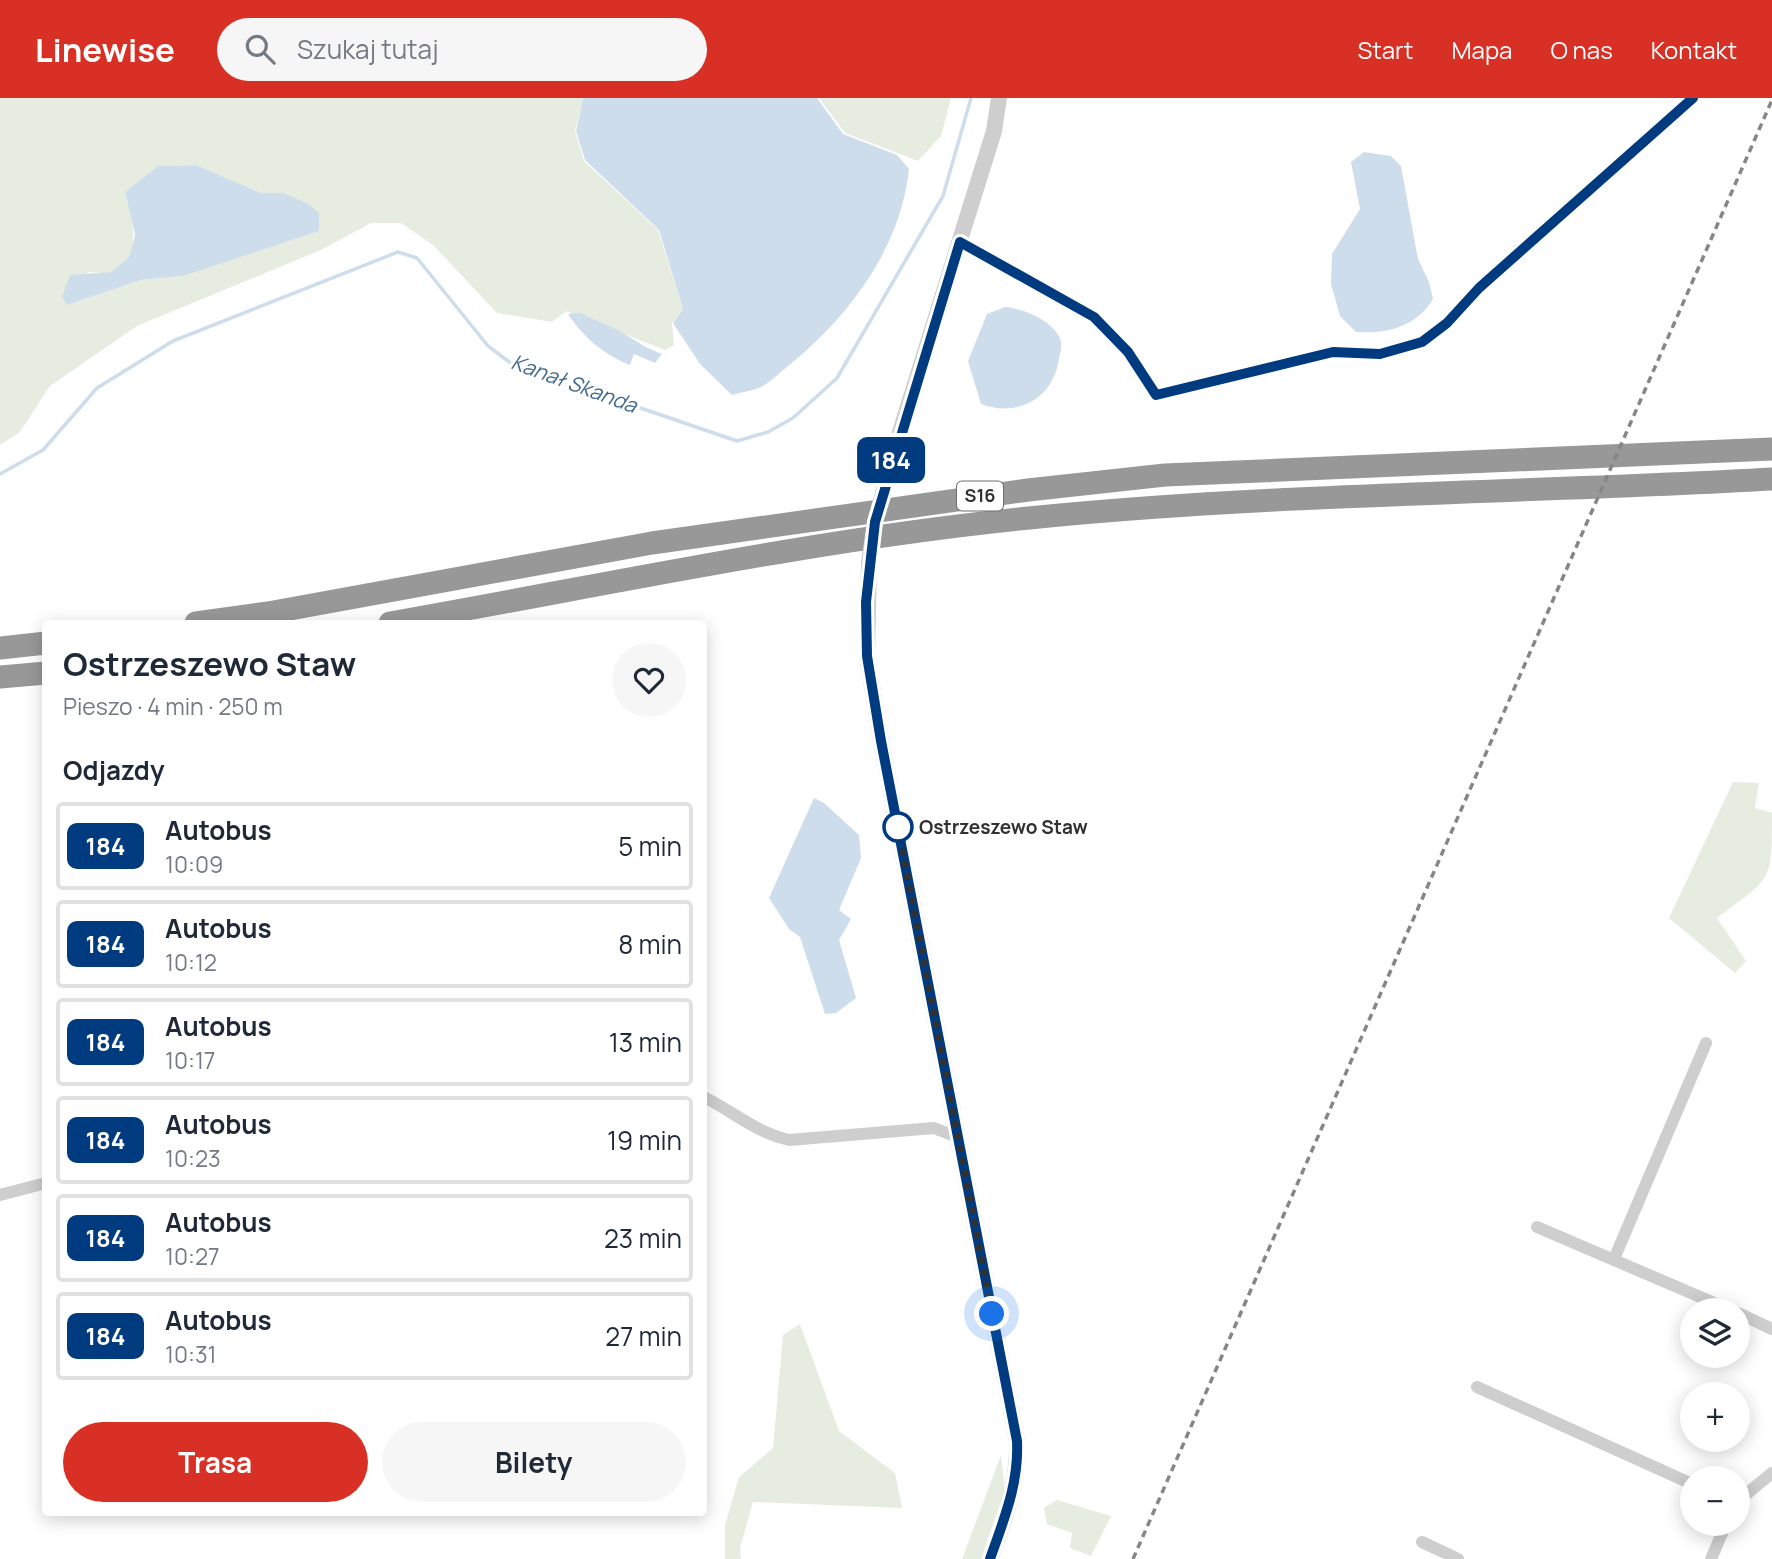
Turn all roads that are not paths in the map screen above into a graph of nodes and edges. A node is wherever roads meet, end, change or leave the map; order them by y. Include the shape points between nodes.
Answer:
1 (999, 98) edge
2 (1693, 98) edge
3 (960, 242) junction
4 (1772, 449) edge
5 (1772, 479) edge
6 (218, 620) edge
7 (406, 620) edge
8 (42, 643) edge
9 (0, 648) edge
10 (42, 673) edge
11 (0, 677) edge
12 (1706, 1043) dead end
13 (707, 1099) edge
14 (957, 1137) junction
15 (42, 1184) edge
16 (0, 1195) edge
17 (1537, 1227) dead end
18 (1614, 1259) junction
19 (1702, 1298) edge
20 (1750, 1319) edge
21 (1772, 1329) edge
22 (1477, 1387) dead end
23 (1772, 1473) edge
24 (1680, 1479) edge
25 (1750, 1490) edge
26 (1721, 1536) edge
27 (1422, 1542) dead end
28 (990, 1559) edge
29 (1458, 1559) edge
30 (1711, 1559) edge

1 - 3 street via 994,131
2 - 3 street via 1479,288 1447,323 1422,342 1380,354 1333,352 1156,395 1128,352 1094,317
3 - 14 street, bridge via 875,522 869,563 867,656
4 - 6 highway, S16 via 1165,475 652,543
5 - 7 highway, S16 via 1325,497 1039,517 660,571
8 - 9 highway
10 - 11 highway
12 - 18 street
13 - 14 street via 767,1135 789,1140 934,1128
14 - 28 street via 1017,1441 1018,1472
15 - 16 street
17 - 18 street
18 - 19 street
20 - 21 street
22 - 24 street
23 - 25 street
26 - 30 street
27 - 29 street

